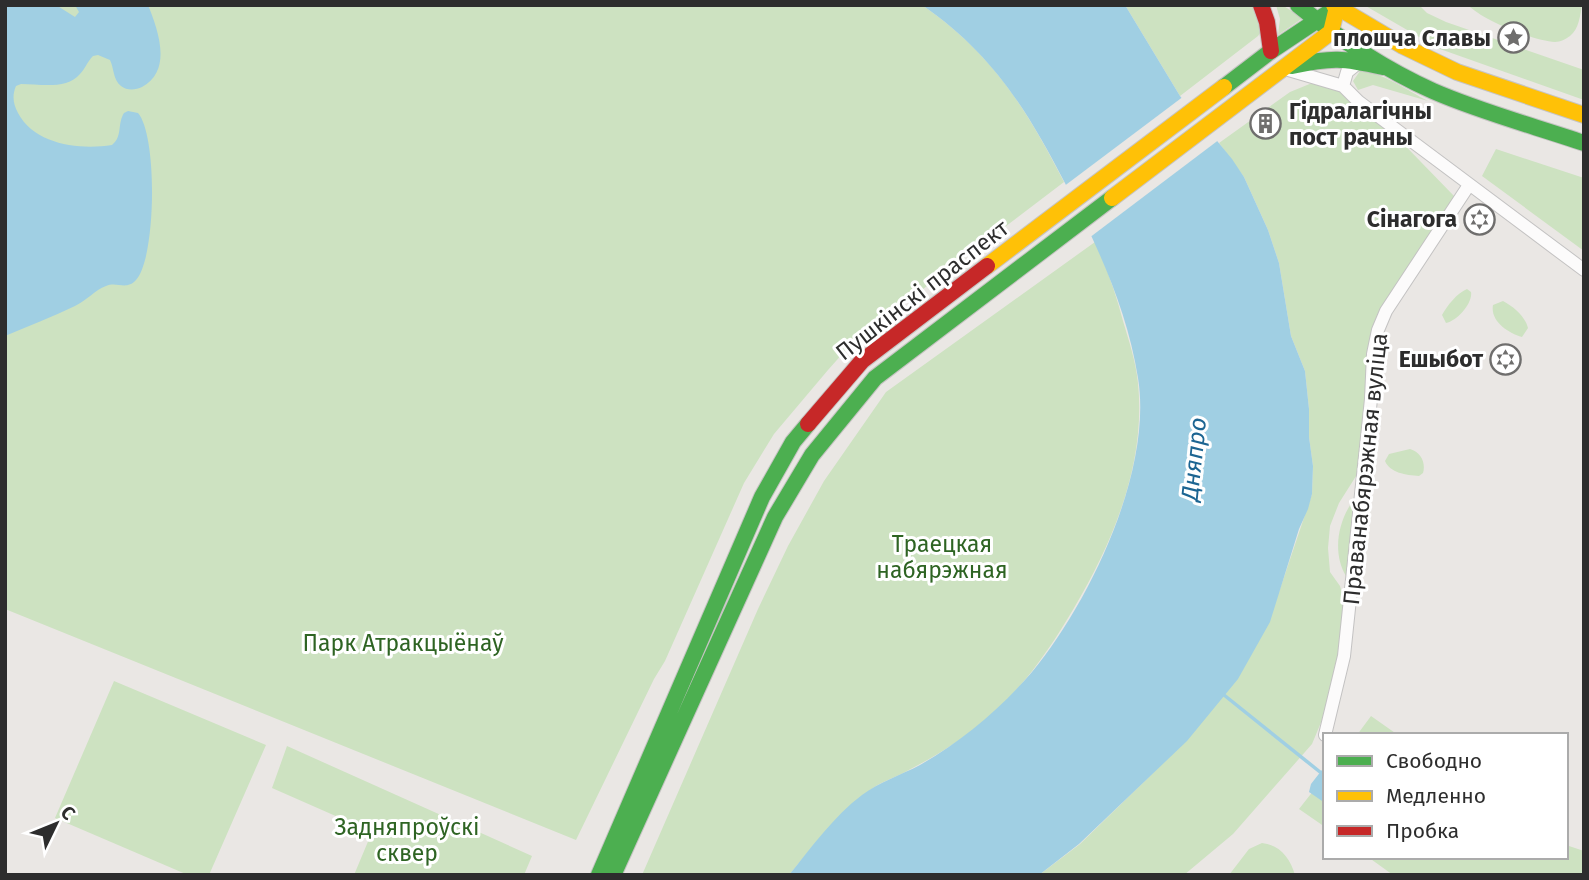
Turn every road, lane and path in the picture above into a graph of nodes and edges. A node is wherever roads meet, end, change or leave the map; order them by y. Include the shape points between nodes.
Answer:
1 (1261, 5) edge
2 (1298, 5) edge
3 (1336, 6) edge
4 (1316, 21) junction
5 (1331, 32) junction
6 (1270, 51) junction
7 (1358, 63) junction
8 (1283, 68) junction
9 (1391, 68) junction
10 (1343, 86) junction
11 (1584, 115) edge
12 (1584, 143) edge
13 (1469, 185) junction
14 (1584, 270) edge
15 (1325, 733) edge
16 (599, 875) edge
17 (613, 875) edge

1 - 6 main road
2 - 4 main road
3 - 4 main road, Пушкінскі праспект
3 - 5 main road
3 - 11 main road via 1457,72
4 - 5 main road
4 - 6 main road, Пушкінскі праспект
5 - 8 main road, Пушкінскі праспект
5 - 9 main road
6 - 16 main road, Пушкінскі праспект via 862,361 793,442 762,497
7 - 8 main road, Пушкінскі праспект via 1323,59
7 - 9 main road, Пушкінскі праспект
7 - 10 street via 1346,72
8 - 10 street
8 - 17 main road, Пушкінскі праспект via 875,378 812,455 775,517
9 - 12 main road via 1448,97
10 - 13 street
13 - 14 street
13 - 15 street, Праванабярэжная вуліца via 1378,330 1343,656

